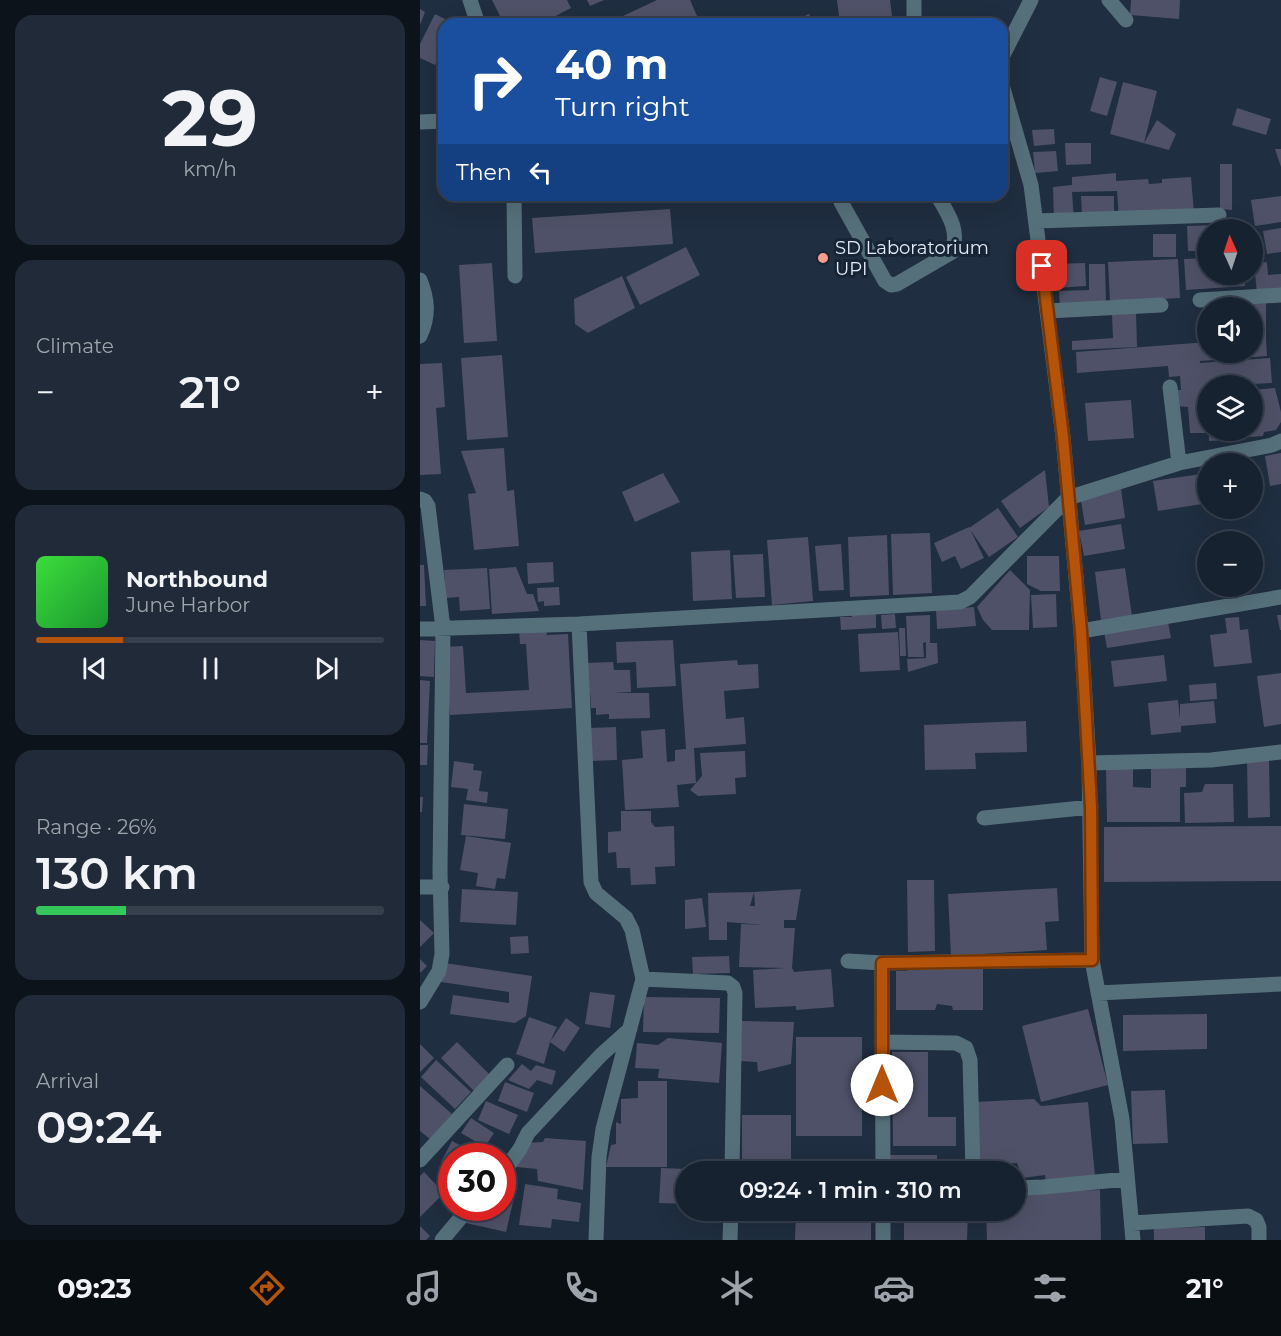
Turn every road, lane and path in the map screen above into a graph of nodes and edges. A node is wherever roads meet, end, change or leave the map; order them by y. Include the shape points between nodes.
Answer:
1 (470, 0) edge
2 (914, 0) edge
3 (1031, 0) edge
4 (1108, 0) edge
5 (476, 18) edge
6 (914, 18) edge
7 (1126, 20) dead end
8 (1008, 45) edge
9 (1008, 106) edge
10 (438, 121) edge
11 (420, 122) edge
12 (514, 201) edge
13 (841, 201) edge
14 (940, 201) edge
15 (1219, 215) dead end
16 (1036, 221) junction
17 (514, 276) dead end
18 (420, 280) edge
19 (1281, 295) edge
20 (1249, 297) edge
21 (1161, 304) dead end
22 (1048, 311) junction
23 (420, 336) edge
24 (1170, 387) dead end
25 (1281, 441) edge
26 (1179, 464) junction
27 (1068, 498) junction
28 (420, 499) edge
29 (1281, 597) edge
30 (579, 624) junction
31 (443, 628) junction
32 (420, 629) edge
33 (1081, 631) junction
34 (1281, 752) edge
35 (1089, 763) junction
36 (1091, 807) junction
37 (984, 818) dead end
38 (420, 886) edge
39 (442, 887) junction
40 (1092, 960) junction
41 (848, 961) dead end
42 (882, 963) junction
43 (643, 979) junction
44 (1281, 984) edge
45 (1098, 993) junction
46 (420, 1002) edge
47 (630, 1029) junction
48 (882, 1042) junction
49 (507, 1065) dead end
50 (516, 1155) edge
51 (420, 1160) edge
52 (732, 1161) edge
53 (883, 1161) edge
54 (973, 1161) edge
55 (1128, 1179) junction
56 (1026, 1188) edge
57 (458, 1221) edge
58 (731, 1221) edge
59 (883, 1221) edge
60 (1132, 1223) junction
61 (442, 1240) edge
62 (596, 1240) edge
63 (730, 1240) edge
64 (883, 1240) edge
65 (1133, 1240) edge
66 (1259, 1240) edge

1 - 5 street
2 - 6 street
3 - 8 street
4 - 7 street
9 - 16 street via 1031,185
10 - 11 street
12 - 17 street
13 - 14 street via 885,281 891,285 952,252 955,229
15 - 16 street
16 - 22 street
18 - 23 street via 427,297 426,324
19 - 20 street
21 - 22 street
22 - 27 street
24 - 26 street
25 - 26 street
26 - 27 street
27 - 30 street via 970,597 960,602
27 - 33 street
28 - 31 street via 428,506
29 - 33 street
30 - 31 street
30 - 43 street via 591,882 596,893 626,918
31 - 32 street
31 - 39 street
33 - 35 street
34 - 35 street via 1211,760
35 - 36 street
36 - 37 street
36 - 40 street
38 - 39 street
39 - 46 street via 439,971
40 - 42 street
40 - 45 street
41 - 42 street
42 - 48 street
43 - 47 street
43 - 52 street via 728,983 733,987
44 - 45 street
45 - 55 street via 1122,1119
47 - 50 street via 528,1133
47 - 62 street via 602,1138
48 - 53 street
48 - 54 street via 956,1043 966,1048 970,1060
49 - 51 street
55 - 56 street
55 - 60 street
57 - 61 street
58 - 63 street
59 - 64 street
60 - 65 street
60 - 66 street via 1248,1216 1256,1220

